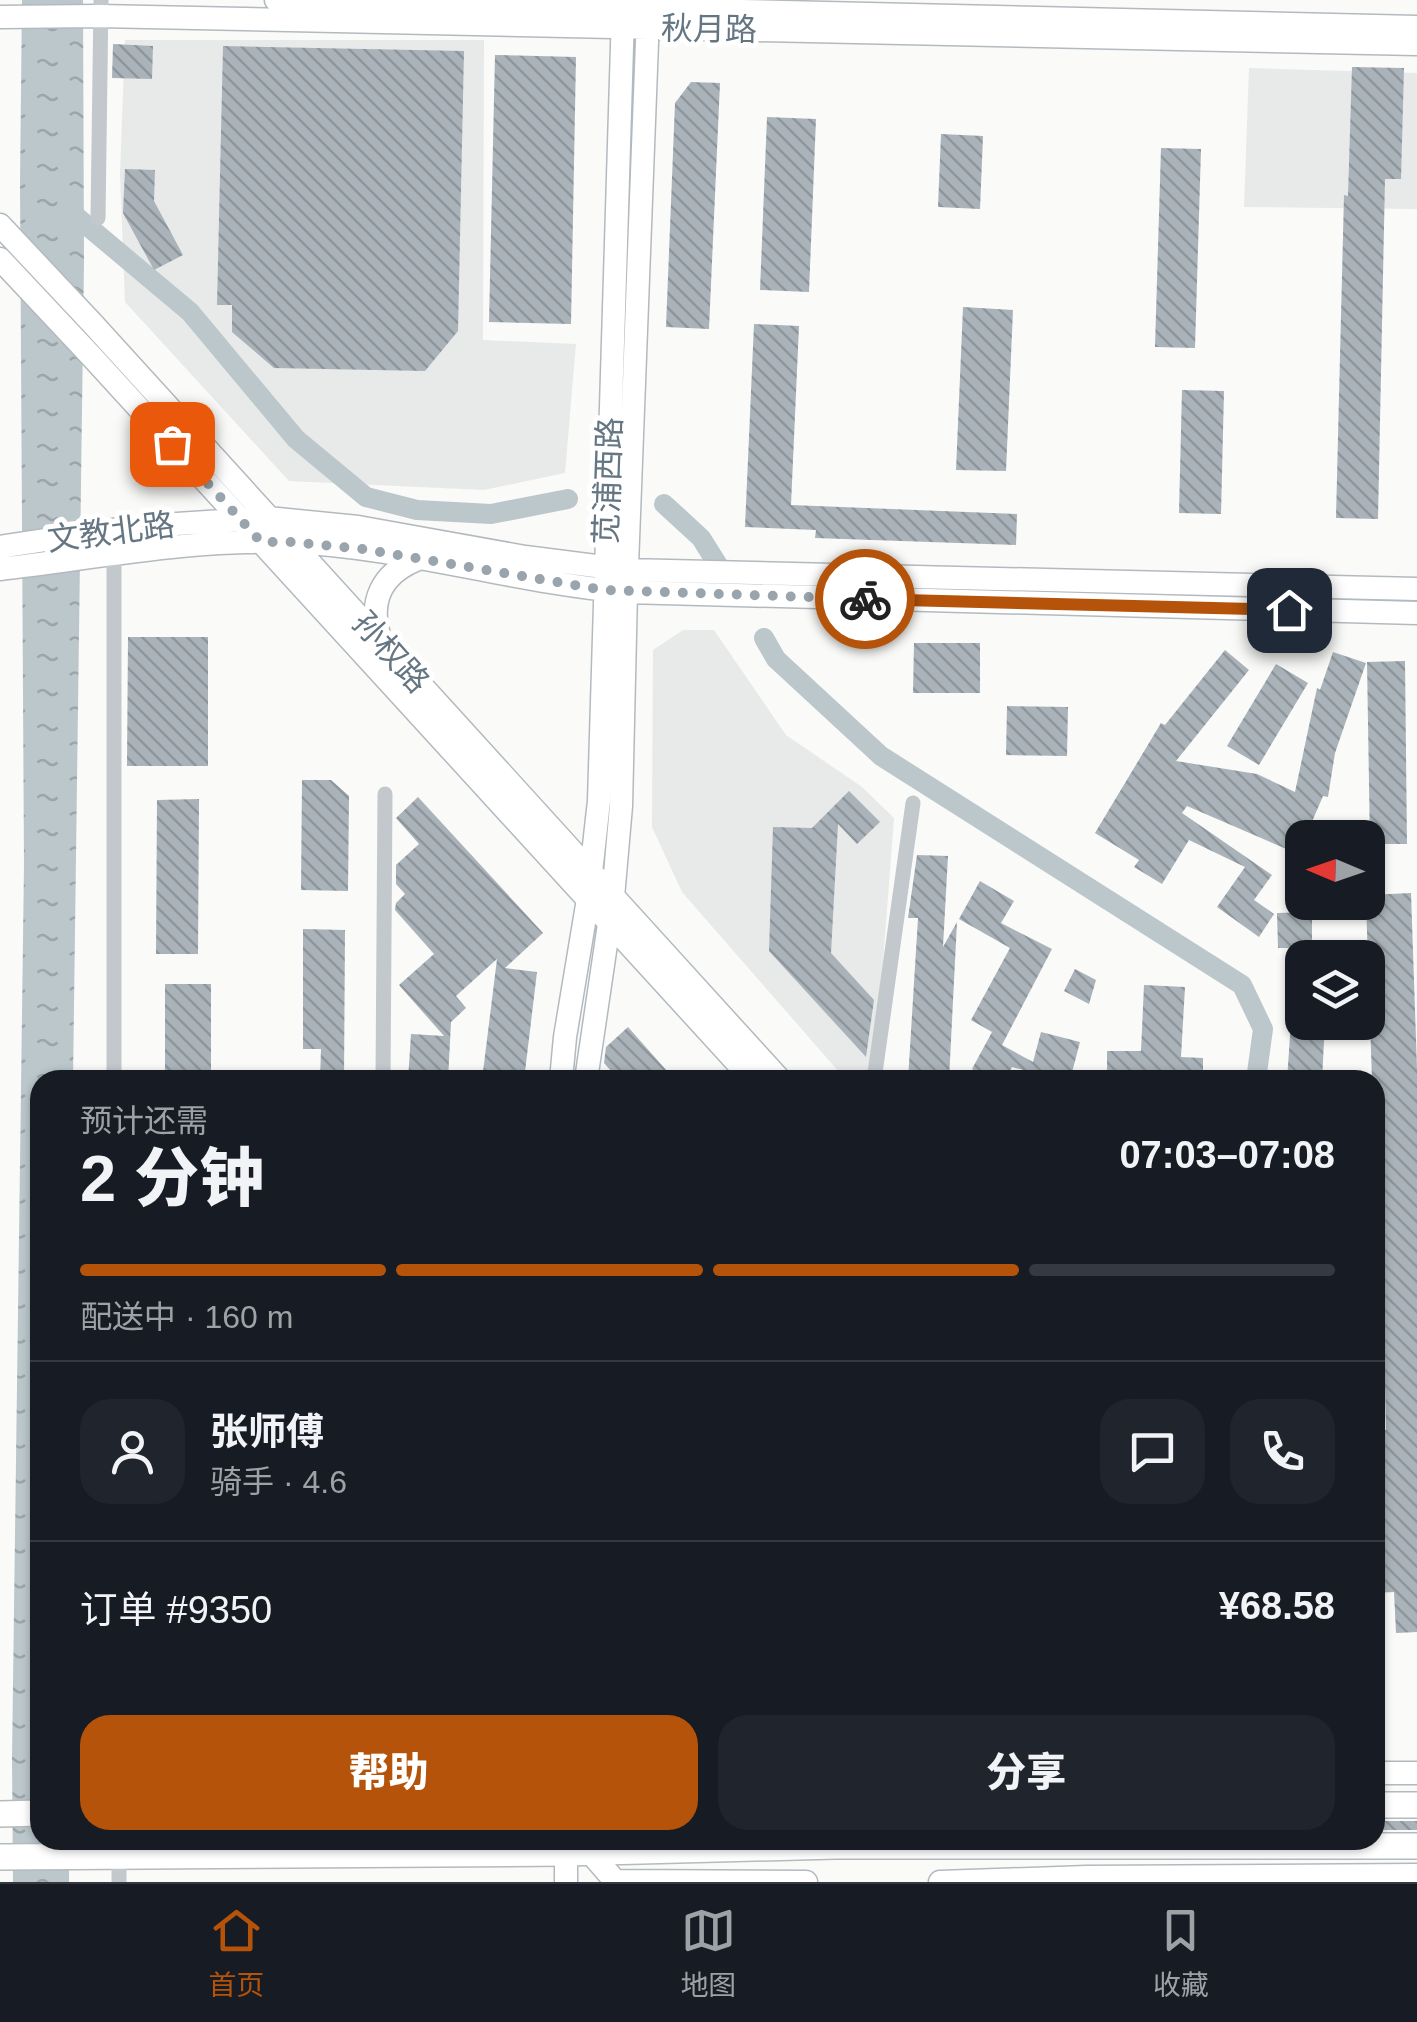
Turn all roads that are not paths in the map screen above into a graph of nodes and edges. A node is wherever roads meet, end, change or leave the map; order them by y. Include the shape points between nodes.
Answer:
1 (276, 0) edge
2 (100, 11) edge
3 (623, 12) edge
4 (648, 12) edge
5 (0, 16) edge
6 (1417, 26) edge
7 (1417, 44) edge
8 (98, 218) dead end
9 (4, 230) edge
10 (3, 263) edge
11 (239, 518) junction
12 (268, 518) junction
13 (261, 542) junction
14 (290, 542) junction
15 (105, 554) junction
16 (5, 557) edge
17 (418, 559) junction
18 (615, 580) junction
19 (778, 585) junction
20 (1417, 589) edge
21 (1417, 613) edge
22 (381, 641) junction
23 (385, 794) dead end
24 (913, 803) dead end
25 (591, 871) junction
26 (613, 897) junction
27 (588, 899) junction
28 (609, 924) junction
29 (114, 1070) edge
30 (383, 1070) edge
31 (562, 1070) edge
32 (587, 1070) edge
33 (744, 1070) edge
34 (771, 1070) edge
35 (875, 1070) edge
36 (1417, 1773) edge
37 (1385, 1774) edge
38 (1417, 1804) edge
39 (1385, 1805) edge
40 (30, 1813) edge
41 (2, 1814) edge
42 (1385, 1846) edge
43 (1417, 1846) edge
44 (498, 1850) edge
45 (577, 1850) edge
46 (579, 1850) edge
47 (582, 1850) edge
48 (2, 1857) edge
49 (119, 1869) edge
50 (1417, 1874) edge
51 (566, 1882) edge
52 (590, 1882) edge
53 (806, 1882) edge
54 (940, 1882) edge

1 - 3 street, 秋月路
2 - 3 street, 秋月路
2 - 5 street, 秋月路
2 - 8 street
3 - 4 street, 秋月路
3 - 18 street, 苋浦西路
4 - 6 street, 秋月路
4 - 7 street, 秋月路
4 - 18 street, 苋浦西路
9 - 12 street, 孙权路
10 - 11 street, 孙权路
11 - 12 street, 文教北路
11 - 13 street, 孙权路
11 - 16 street, 文教北路 via 97,530
12 - 14 street, 孙权路
12 - 18 street, 文教北路 via 358,527
13 - 14 street, 文教北路
13 - 15 street, 文教北路
13 - 27 street, 孙权路
14 - 17 street, 文教北路
14 - 22 street, 孙权路
15 - 16 street, 文教北路
15 - 29 street
17 - 18 street, 文教北路
17 - 22 street via 400,566 376,599
18 - 19 street, 文教北路
18 - 25 street, 苋浦西路
18 - 26 street, 苋浦西路 via 621,806
19 - 20 street, 文教北路
19 - 21 street, 文教北路
22 - 25 street, 孙权路
23 - 30 street
24 - 35 street
25 - 26 street, 孙权路
25 - 27 street, 苋浦西路
26 - 28 street, 苋浦西路
26 - 34 street, 孙权路
27 - 28 street, 孙权路
27 - 31 street, 苋浦西路
28 - 32 street, 苋浦西路
28 - 33 street, 孙权路
36 - 37 street
38 - 39 main road
40 - 41 main road
42 - 43 main road
44 - 49 main road
45 - 51 street
46 - 52 street
47 - 53 street via 615,1881
48 - 49 main road via 90,1856
50 - 54 street

